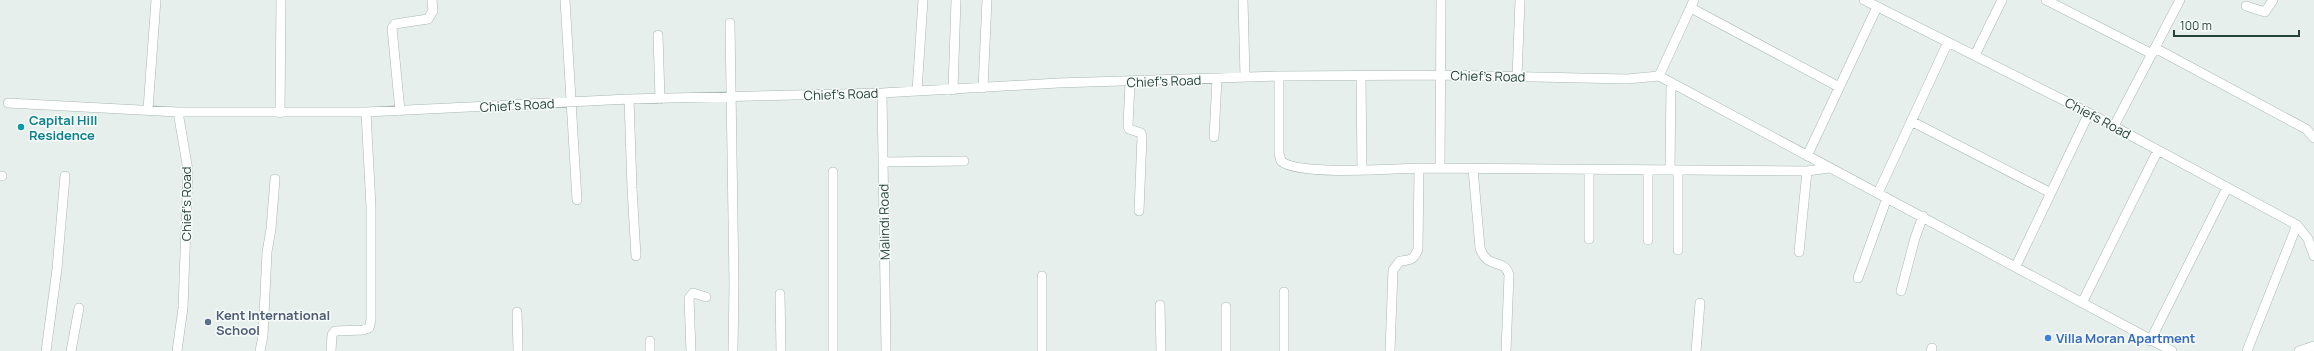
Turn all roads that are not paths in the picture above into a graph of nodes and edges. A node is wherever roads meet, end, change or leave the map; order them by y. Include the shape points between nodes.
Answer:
1 (156, 0) edge
2 (281, 0) edge
3 (432, 0) edge
4 (565, 0) edge
5 (923, 0) edge
6 (956, 0) edge
7 (987, 0) edge
8 (1243, 0) edge
9 (1441, 0) edge
10 (1520, 0) edge
11 (1864, 0) edge
12 (2002, 0) edge
13 (2046, 0) edge
14 (2180, 0) edge
15 (2273, 0) edge
16 (1693, 4) edge
17 (2246, 6) dead end
18 (1877, 7) junction
19 (730, 24) dead end
20 (658, 34) dead end
21 (1948, 42) junction
22 (2153, 51) junction
23 (1975, 55) junction
24 (1440, 75) junction
25 (1279, 76) junction
26 (1659, 76) junction
27 (1245, 77) junction
28 (1361, 77) junction
29 (1517, 77) junction
30 (1217, 78) junction
31 (1130, 82) junction
32 (1671, 84) junction
33 (1839, 87) junction
34 (983, 88) junction
35 (953, 90) junction
36 (917, 91) junction
37 (882, 93) junction
38 (732, 98) junction
39 (660, 99) junction
40 (629, 100) junction
41 (572, 102) junction
42 (8, 103) dead end
43 (148, 110) junction
44 (400, 111) junction
45 (178, 112) junction
46 (366, 112) junction
47 (280, 113) junction
48 (2089, 113) junction
49 (1911, 122) junction
50 (2114, 126) junction
51 (1214, 137) dead end
52 (2314, 138) edge
53 (2158, 150) junction
54 (1807, 156) junction
55 (964, 161) dead end
56 (883, 162) junction
57 (1420, 168) junction
58 (1440, 168) junction
59 (1829, 168) junction
60 (1473, 169) junction
61 (1362, 170) junction
62 (1589, 170) junction
63 (1648, 170) junction
64 (1674, 170) junction
65 (1807, 171) junction
66 (833, 172) dead end
67 (65, 176) dead end
68 (275, 179) dead end
69 (2227, 188) junction
70 (1878, 193) junction
71 (2051, 193) junction
72 (1887, 198) junction
73 (578, 200) dead end
74 (1139, 211) dead end
75 (1923, 216) junction
76 (2297, 225) junction
77 (2311, 238) edge
78 (1589, 239) dead end
79 (1648, 240) dead end
80 (1678, 250) dead end
81 (1799, 252) dead end
82 (636, 256) dead end
83 (2314, 256) edge
84 (2016, 266) junction
85 (1042, 276) dead end
86 (1858, 278) dead end
87 (1901, 291) dead end
88 (1284, 292) dead end
89 (780, 294) dead end
90 (706, 298) dead end
91 (1700, 303) dead end
92 (2082, 303) junction
93 (1160, 305) dead end
94 (1226, 307) dead end
95 (79, 308) dead end
96 (517, 312) dead end
97 (650, 341) dead end
98 (2150, 341) junction
99 (2314, 346) edge
100 (46, 351) edge
101 (71, 351) edge
102 (177, 351) edge
103 (260, 351) edge
104 (331, 351) edge
105 (518, 351) edge
106 (650, 351) edge
107 (692, 351) edge
108 (733, 351) edge
109 (781, 351) edge
110 (833, 351) edge
111 (886, 351) edge
112 (1042, 351) edge
113 (1160, 351) edge
114 (1226, 351) edge
115 (1284, 351) edge
116 (1390, 351) edge
117 (1506, 351) edge
118 (1696, 351) edge
119 (2172, 351) edge
120 (2248, 351) edge
121 (2299, 351) edge

1 - 43 street
2 - 47 street
3 - 44 street via 434,10 428,19 401,22 392,28
4 - 41 street
5 - 36 street
6 - 35 street
7 - 34 street
8 - 27 street
9 - 24 street
10 - 29 street
11 - 18 street, Chiefs Road
12 - 23 street
13 - 22 street
14 - 22 street
15 - 17 street via 2265,12
16 - 26 street
16 - 33 street
18 - 21 street, Chiefs Road
18 - 33 street
19 - 38 street
20 - 39 street
21 - 23 street, Chiefs Road
21 - 49 street
22 - 50 street
22 - 52 street via 2306,129
23 - 48 street, Chiefs Road
24 - 28 street, Chief's Road
24 - 29 street, Chief's Road
24 - 58 street
25 - 27 street, Chief's Road
25 - 28 street, Chief's Road
25 - 61 street via 1281,161 1284,164 1311,169
26 - 29 street, Chief's Road via 1627,79
26 - 32 street
27 - 30 street, Chief's Road
28 - 61 street
30 - 31 street, Chief's Road
30 - 51 street
31 - 34 street, Chief's Road
31 - 74 street via 1128,126 1130,130 1141,133 1142,136
32 - 54 street
32 - 64 street
33 - 54 street
34 - 35 street, Chief's Road
35 - 36 street, Chief's Road
36 - 37 street, Chief's Road
37 - 38 street, Chief's Road
37 - 56 street, Malindi Road
38 - 39 street, Chief's Road
38 - 108 street
39 - 40 street, Chief's Road
40 - 41 street, Chief's Road
40 - 82 street
41 - 44 street, Chief's Road
41 - 73 street
42 - 43 street
43 - 45 street
44 - 46 street, Chief's Road
45 - 47 street, Chief's Road
45 - 102 street, Chief's Road via 188,170 183,308
46 - 47 street, Chief's Road
46 - 104 street via 371,207 371,320 369,328 363,330 335,331 332,335
48 - 50 street, Chiefs Road
48 - 71 street
49 - 70 street
49 - 71 street
50 - 53 street, Chiefs Road
53 - 69 street, Chiefs Road
53 - 92 street
54 - 59 street
55 - 56 street
56 - 111 street, Malindi Road
57 - 58 street
57 - 61 street
57 - 116 street via 1418,249 1416,257 1400,261 1393,270
58 - 60 street
59 - 65 street
59 - 70 street
60 - 62 street
60 - 117 street via 1483,257 1489,262 1507,268 1509,275
62 - 63 street
62 - 78 street
63 - 64 street
63 - 79 street
64 - 65 street
64 - 80 street
65 - 81 street
66 - 110 street
67 - 100 street via 57,269
68 - 103 street
69 - 76 street, Chiefs Road
69 - 98 street
70 - 72 street
71 - 84 street
72 - 75 street
72 - 86 street
75 - 84 street
75 - 87 street
76 - 77 street, Chiefs Road
76 - 120 street
77 - 83 street, Chiefs Road
84 - 92 street
85 - 112 street
88 - 115 street
89 - 109 street
90 - 107 street via 693,293 689,298
91 - 118 street
92 - 98 street
93 - 113 street
94 - 114 street
95 - 101 street
96 - 105 street
97 - 106 street
98 - 119 street
99 - 121 street

